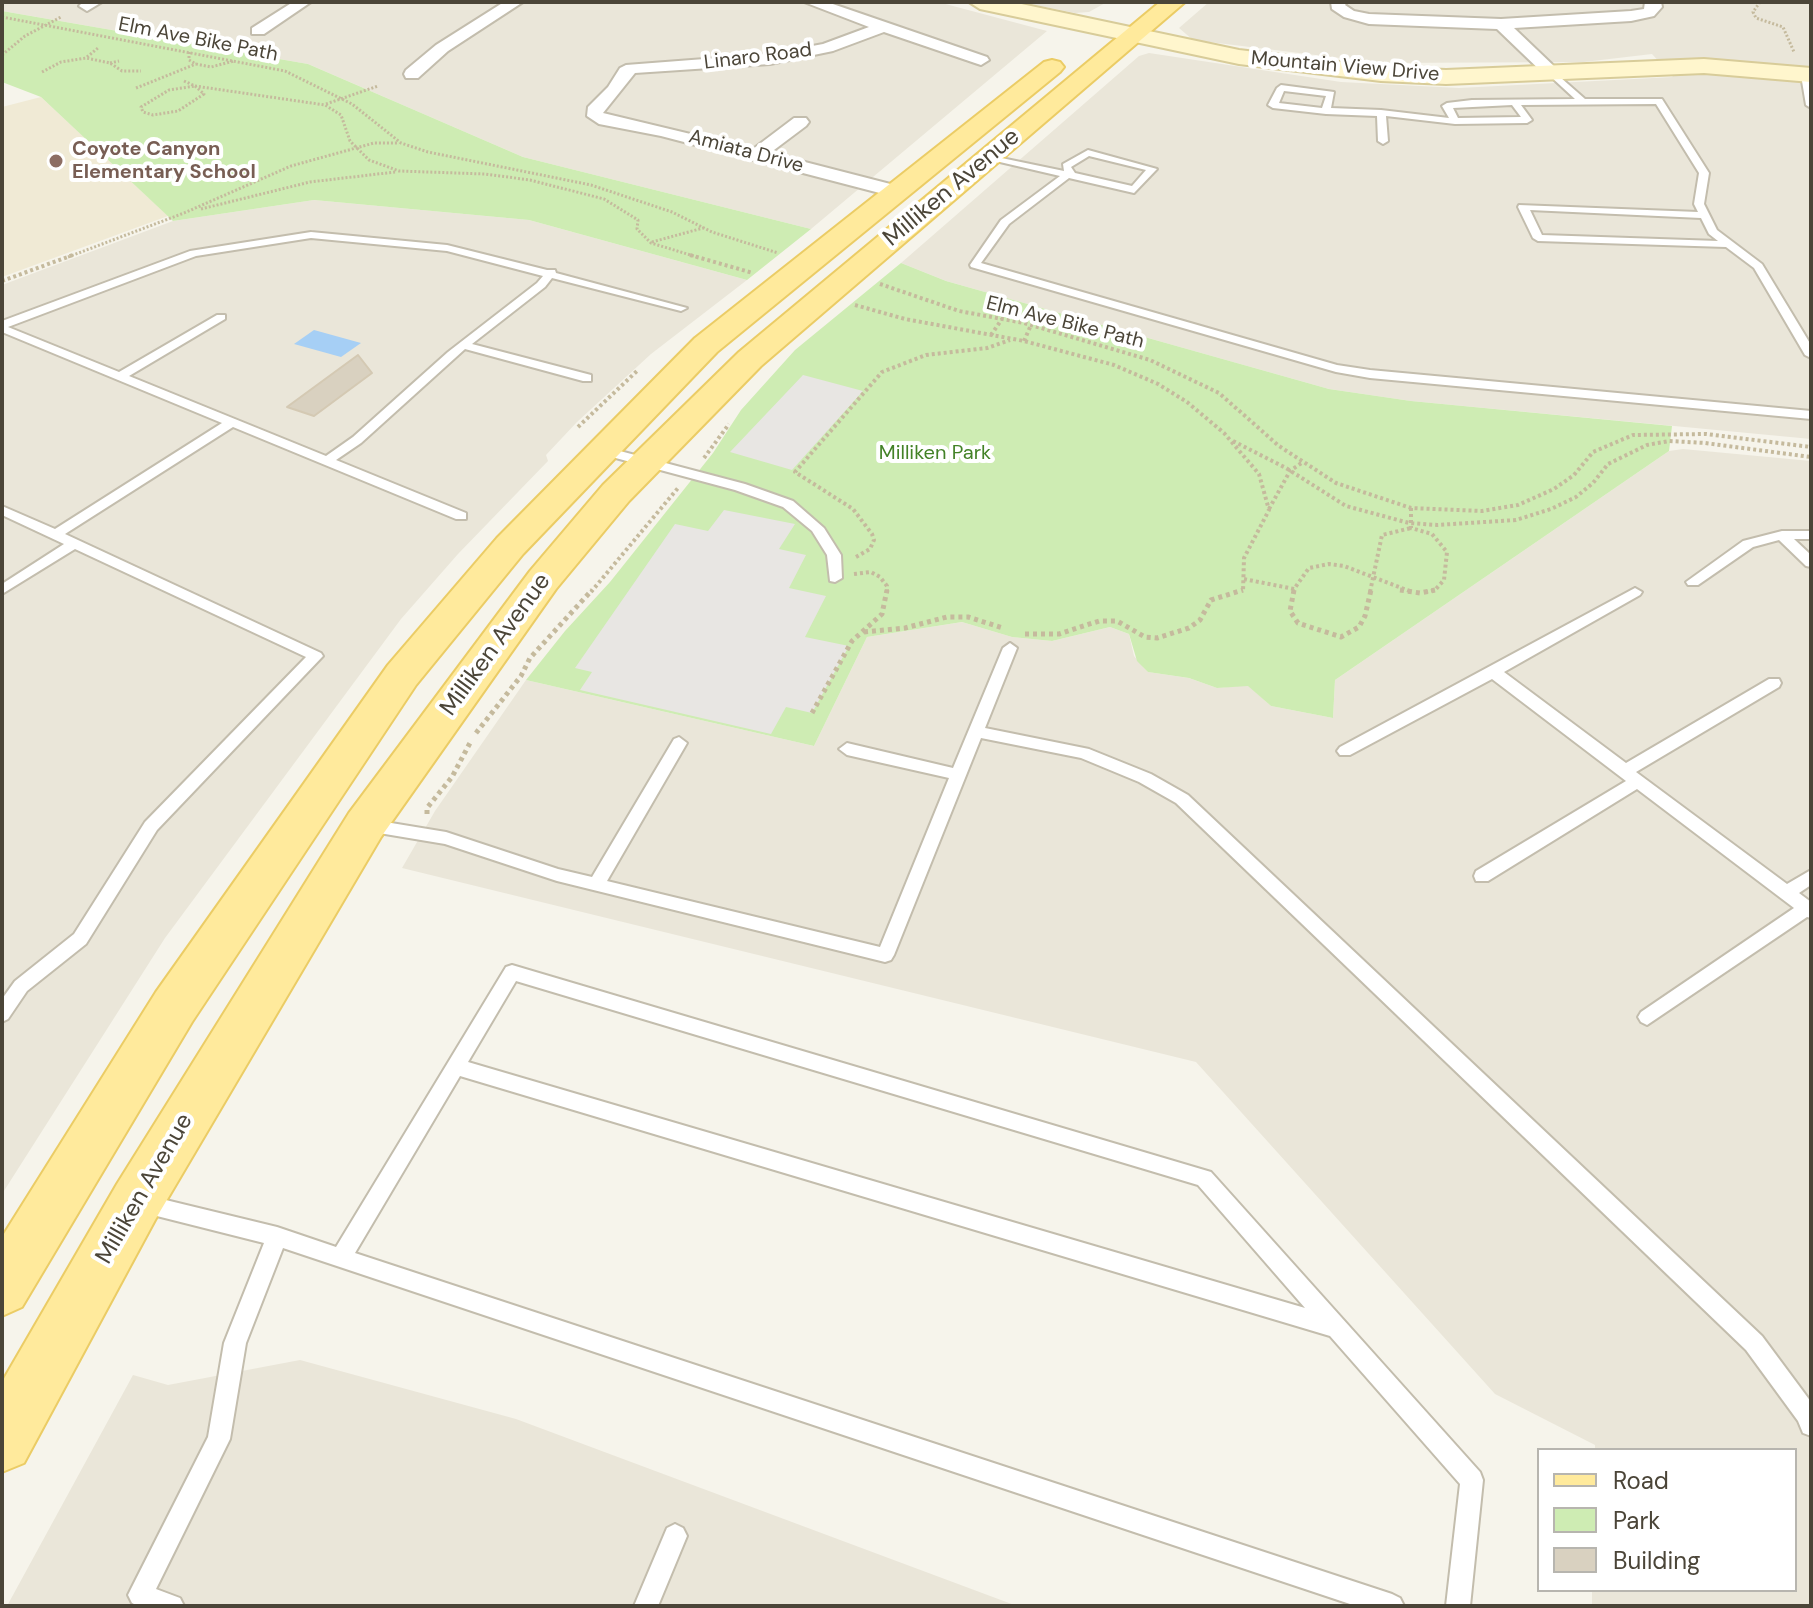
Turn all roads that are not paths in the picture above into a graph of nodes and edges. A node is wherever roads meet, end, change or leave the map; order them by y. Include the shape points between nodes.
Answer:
1 (303, 2) edge
2 (515, 2) edge
3 (812, 2) edge
4 (980, 2) edge
5 (1174, 2) edge
6 (1339, 2) edge
7 (1651, 8) edge
8 (1128, 24) junction
9 (1501, 24) junction
10 (881, 28) junction
11 (1100, 29) junction
12 (258, 31) dead end
13 (981, 60) dead end
14 (1803, 70) edge
15 (1552, 73) junction
16 (412, 74) dead end
17 (1584, 103) junction
18 (1516, 104) junction
19 (1811, 105) edge
20 (1326, 111) junction
21 (1381, 113) junction
22 (596, 116) joint
23 (1455, 121) junction
24 (800, 122) dead end
25 (1383, 141) dead end
26 (757, 155) junction
27 (990, 157) junction
28 (1070, 173) junction
29 (895, 191) junction
30 (1703, 215) junction
31 (1726, 244) junction
32 (551, 272) junction
33 (681, 308) dead end
34 (221, 317) dead end
35 (2, 326) edge
36 (463, 345) junction
37 (1811, 355) edge
38 (120, 376) junction
39 (587, 378) dead end
40 (1811, 415) edge
41 (232, 422) junction
42 (624, 456) junction
43 (327, 461) junction
44 (2, 510) edge
45 (461, 516) dead end
46 (17, 518) junction
47 (2, 527) edge
48 (55, 535) junction
49 (1782, 535) junction
50 (1811, 535) edge
51 (74, 544) junction
52 (1811, 563) edge
53 (835, 578) dead end
54 (1693, 582) dead end
55 (2, 590) edge
56 (1635, 592) dead end
57 (1010, 648) dead end
58 (1493, 672) junction
59 (1774, 683) dead end
60 (978, 732) junction
61 (679, 743) dead end
62 (847, 749) dead end
63 (1345, 751) dead end
64 (960, 775) junction
65 (1631, 776) junction
66 (365, 825) junction
67 (1482, 876) dead end
68 (1811, 876) edge
69 (596, 885) junction
70 (1787, 893) junction
71 (1809, 909) edge
72 (2, 982) edge
73 (21, 986) junction
74 (2, 1014) edge
75 (1647, 1017) dead end
76 (456, 1067) junction
77 (136, 1202) junction
78 (277, 1237) junction
79 (341, 1258) junction
80 (2, 1288) edge
81 (1337, 1328) junction
82 (1811, 1425) edge
83 (2, 1441) edge
84 (675, 1536) dead end
85 (172, 1606) edge
86 (646, 1606) edge
87 (1392, 1606) edge
88 (1458, 1606) edge

1 - 12 street
2 - 16 street via 442,48
3 - 10 street
4 - 11 street, Mountain View Drive
5 - 8 main road, Milliken Avenue
6 - 9 street via 1337,6 1349,14 1369,19
7 - 9 street
8 - 11 street, Mountain View Drive
8 - 15 street, Mountain View Drive via 1239,57 1367,73
8 - 27 main road, Milliken Avenue
9 - 15 street
10 - 13 street
10 - 22 street, Linaro Road via 827,48 770,59 632,68 594,111
11 - 29 main road, Milliken Avenue
14 - 15 street, Mountain View Drive via 1704,66
14 - 19 lane
15 - 17 lane
17 - 18 lane
17 - 30 lane via 1659,101 1704,173 1699,204
18 - 23 lane via 1447,106
18 - 23 lane via 1527,120
20 - 20 lane via 1299,108 1273,105 1281,88 1331,94
20 - 21 lane
21 - 23 lane
21 - 25 lane
22 - 26 street, Amiata Drive
24 - 26 street
26 - 29 street, Amiata Drive
27 - 28 lane
27 - 42 main road, Milliken Avenue via 750,359
28 - 28 lane via 1134,190 1152,169 1088,153 1066,166
28 - 40 lane via 1005,222 975,265 1336,368
29 - 42 main road, Milliken Avenue via 706,345
30 - 31 lane
30 - 31 lane via 1523,207 1538,238
31 - 37 lane via 1758,266
32 - 33 lane
32 - 35 lane via 447,248 311,235 194,253
32 - 36 lane
34 - 38 lane
35 - 38 lane
36 - 39 lane
36 - 43 lane
38 - 41 lane
41 - 43 lane
41 - 48 lane
42 - 53 lane via 788,504 817,528 834,555
42 - 66 main road, Milliken Avenue via 543,580
42 - 80 main road, Milliken Avenue via 510,546 402,675 174,1007
43 - 45 lane
44 - 46 lane
46 - 47 lane
46 - 48 lane
48 - 51 lane
49 - 50 lane
49 - 52 lane
49 - 54 lane via 1748,544
51 - 55 lane
51 - 73 lane via 316,656 151,826 80,939
56 - 58 lane
57 - 60 lane
58 - 63 lane
58 - 65 lane
59 - 65 lane
60 - 64 lane
60 - 82 lane via 1084,753 1182,799 1754,1343
61 - 69 lane
62 - 64 lane
64 - 69 lane via 885,955
65 - 67 lane
65 - 70 lane
66 - 69 lane via 446,838
66 - 77 main road, Milliken Avenue
68 - 70 lane
70 - 71 lane
71 - 75 lane
72 - 73 lane
73 - 74 lane
76 - 79 lane
76 - 81 lane
76 - 81 lane via 512,972 1204,1178
77 - 78 lane
77 - 83 main road, Milliken Avenue
78 - 79 lane
78 - 85 lane via 235,1343 219,1439 140,1595
79 - 87 lane
81 - 88 lane via 1472,1480
84 - 86 lane

